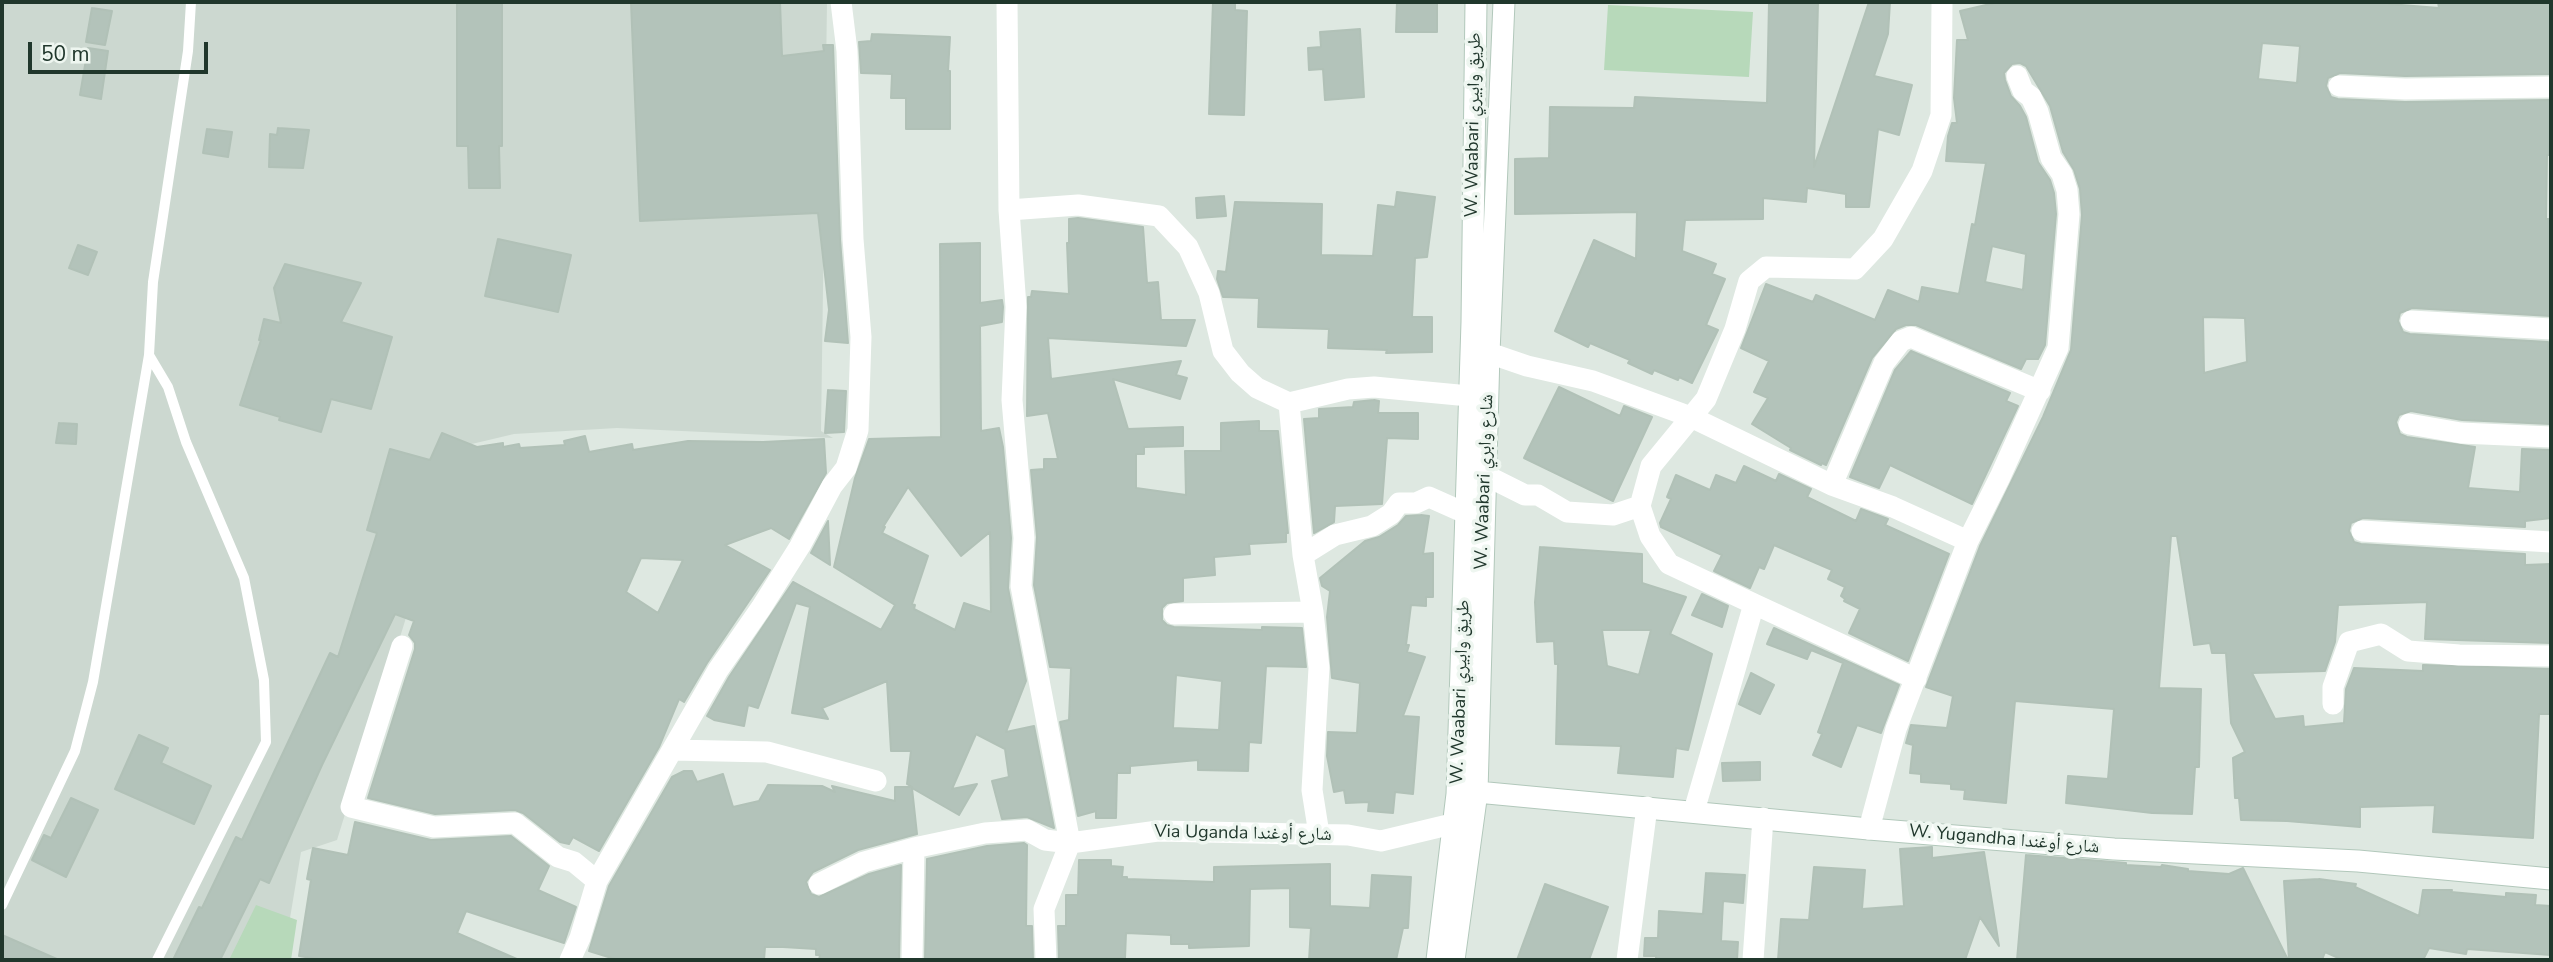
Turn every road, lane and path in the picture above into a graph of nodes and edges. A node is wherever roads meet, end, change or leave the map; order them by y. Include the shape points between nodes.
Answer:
1 (191, 2) edge
2 (841, 2) edge
3 (1007, 2) edge
4 (1476, 2) edge
5 (1504, 2) edge
6 (1942, 2) edge
7 (2017, 76) dead end
8 (2339, 86) dead end
9 (2551, 87) edge
10 (1009, 210) junction
11 (2410, 321) dead end
12 (2551, 329) edge
13 (1489, 353) junction
14 (149, 355) junction
15 (2040, 391) junction
16 (1469, 396) junction
17 (1289, 403) junction
18 (1691, 417) junction
19 (2409, 424) dead end
20 (2551, 437) edge
21 (1485, 475) junction
22 (1832, 485) junction
23 (1640, 506) junction
24 (1465, 513) junction
25 (2362, 531) dead end
26 (1968, 541) junction
27 (2551, 542) edge
28 (1303, 555) junction
29 (1754, 604) junction
30 (1313, 612) junction
31 (1174, 614) dead end
32 (402, 646) dead end
33 (2551, 656) edge
34 (1916, 679) junction
35 (2333, 704) dead end
36 (673, 750) junction
37 (876, 781) dead end
38 (1467, 793) junction
39 (1647, 807) junction
40 (1694, 811) junction
41 (1763, 818) junction
42 (1452, 824) junction
43 (1869, 829) junction
44 (1319, 834) junction
45 (1070, 843) junction
46 (914, 848) junction
47 (2551, 879) edge
48 (597, 881) junction
49 (819, 884) dead end
50 (2, 905) edge
51 (157, 960) edge
52 (570, 960) edge
53 (912, 960) edge
54 (1046, 960) edge
55 (1437, 960) edge
56 (1454, 960) edge
57 (1627, 960) edge
58 (1753, 960) edge

1 - 14 lane via 188,51 153,282
2 - 36 street via 861,337 858,430 846,468
3 - 10 street
4 - 16 street, W. Waabari طريق وابيري
5 - 13 street, W. Waabari شارع وابري
6 - 18 street via 1941,115 1923,171 1884,239 1855,269 1766,267 1749,281 1706,400
7 - 15 street via 2038,112 2050,158 2065,181 2069,214 2058,348
8 - 9 street
10 - 17 street via 1079,205 1159,216 1188,247 1209,293 1223,351 1257,388
10 - 45 street via 1016,307 1012,400 1024,538 1021,586
11 - 12 street
13 - 18 street via 1593,381
13 - 21 street, W. Waabari شارع وابري
14 - 50 lane via 93,682 75,751
14 - 51 lane via 168,387 244,578 264,680 266,742
15 - 22 street via 1911,337 1901,341 1884,363
15 - 26 street
16 - 17 street via 1374,387
16 - 24 street, W. Waabari طريق وابيري
17 - 28 street
18 - 22 street
18 - 23 street via 1651,466
19 - 20 street via 2461,433
21 - 23 street via 1525,495 1538,495 1567,512 1613,515
21 - 38 street, W. Waabari شارع وابري
22 - 26 street
23 - 29 street via 1650,536 1669,564
24 - 28 street via 1429,497 1399,503 1372,526 1335,535
24 - 38 street, W. Waabari طريق وابيري
25 - 27 street
26 - 34 street
28 - 30 street
29 - 34 street
29 - 40 street
30 - 31 street
30 - 44 street via 1320,668 1312,790
32 - 48 street via 351,807 434,827 515,823 558,858 574,862
33 - 35 street via 2408,651 2381,634 2349,642 2333,687
34 - 43 street via 1896,729
36 - 37 street via 766,752
36 - 48 street
38 - 39 street, W. Yugandha شارع أوغندا
38 - 42 street, W. Waabari طريق وابيري
38 - 56 street, W. Waabari شارع وابري
39 - 40 street, W. Yugandha شارع أوغندا
39 - 57 street
40 - 41 street, W. Yugandha شارع أوغندا
41 - 43 street, W. Yugandha شارع أوغندا
41 - 58 street
42 - 44 street, Via Uganda شارع أوغندا via 1381,841
42 - 55 street, W. Waabari طريق وابيري
43 - 47 street, W. Yugandha شارع أوغندا via 2115,849 2358,861
44 - 45 street, Via Uganda شارع أوغندا via 1158,831
45 - 46 street via 1045,840 1027,830
45 - 54 street via 1044,909
46 - 49 street via 864,862
46 - 53 street
48 - 52 street

